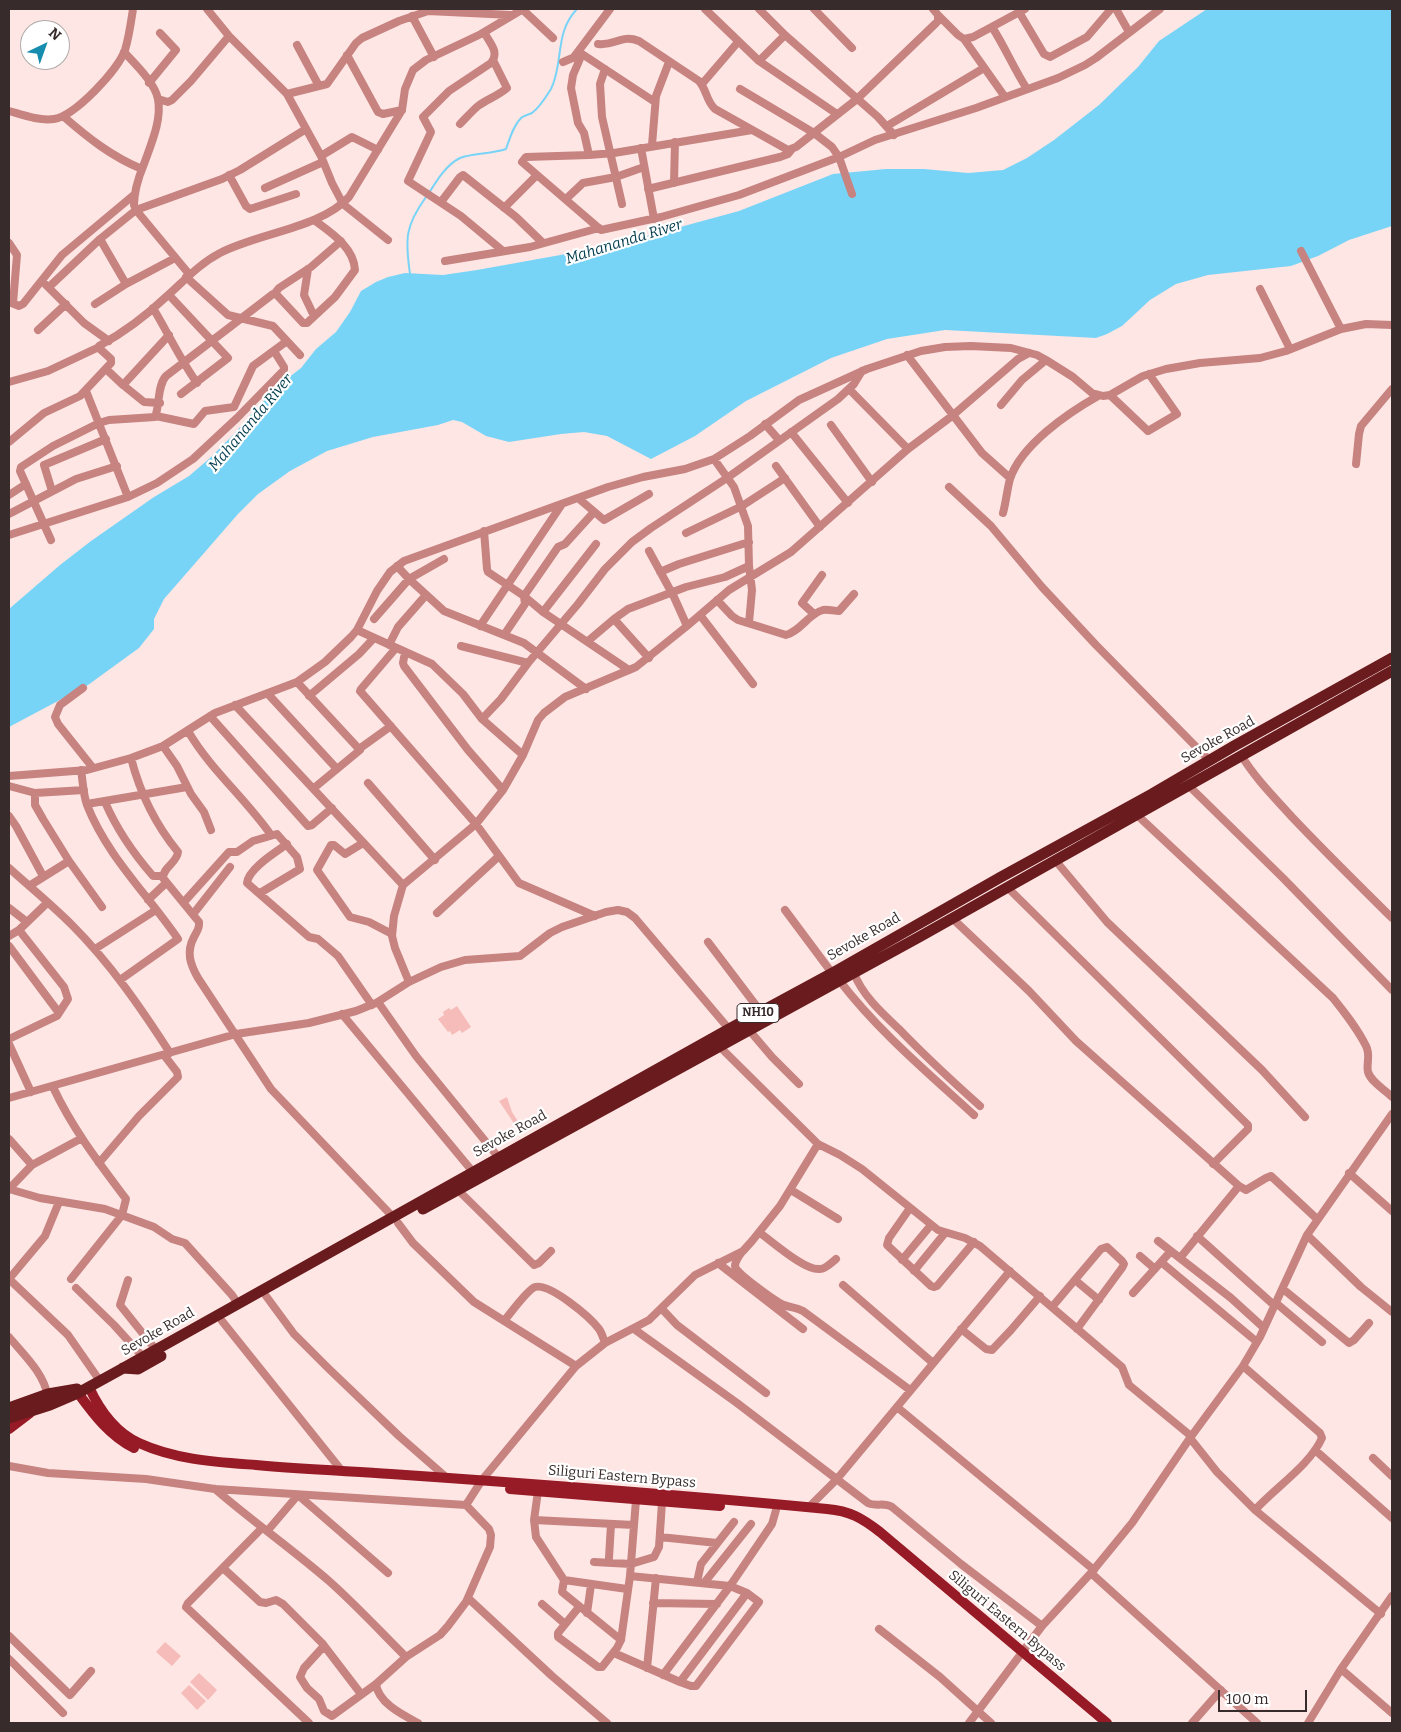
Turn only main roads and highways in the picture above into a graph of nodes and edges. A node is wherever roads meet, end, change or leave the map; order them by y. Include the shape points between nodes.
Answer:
1 (1392, 658) edge
2 (1392, 671) edge
3 (836, 977) junction
4 (395, 1220) junction
5 (124, 1368) junction
6 (83, 1390) junction
7 (49, 1400) junction
8 (9, 1408) edge
9 (33, 1410) junction
10 (9, 1418) edge
11 (9, 1429) edge
12 (480, 1483) junction
13 (1021, 1654) junction
14 (1099, 1723) edge
15 (1107, 1723) edge

1 - 3 highway, Sevoke Road / NH10 via 1001,877
2 - 3 highway, Sevoke Road via 854,973
3 - 4 highway, Sevoke Road via 749,1030 458,1190
3 - 4 highway, Sevoke Road / NH10 via 730,1029 473,1172
4 - 5 highway, Sevoke Road / NH10
4 - 5 highway, Sevoke Road via 138,1369
5 - 6 highway, NH10
6 - 7 highway, NH10
6 - 12 main road, Siliguri Eastern Bypass via 117,1429 140,1444 189,1458
6 - 12 main road, Siliguri Eastern Bypass via 97,1418 121,1441 161,1458 255,1472
7 - 8 highway
7 - 9 highway, NH10
9 - 10 highway, NH10
9 - 11 main road
12 - 13 main road, Siliguri Eastern Bypass via 636,1500 840,1515 868,1529
12 - 13 main road, Siliguri Eastern Bypass via 544,1484 840,1510 866,1521
13 - 14 main road, Siliguri Eastern Bypass
13 - 15 main road, Siliguri Eastern Bypass

